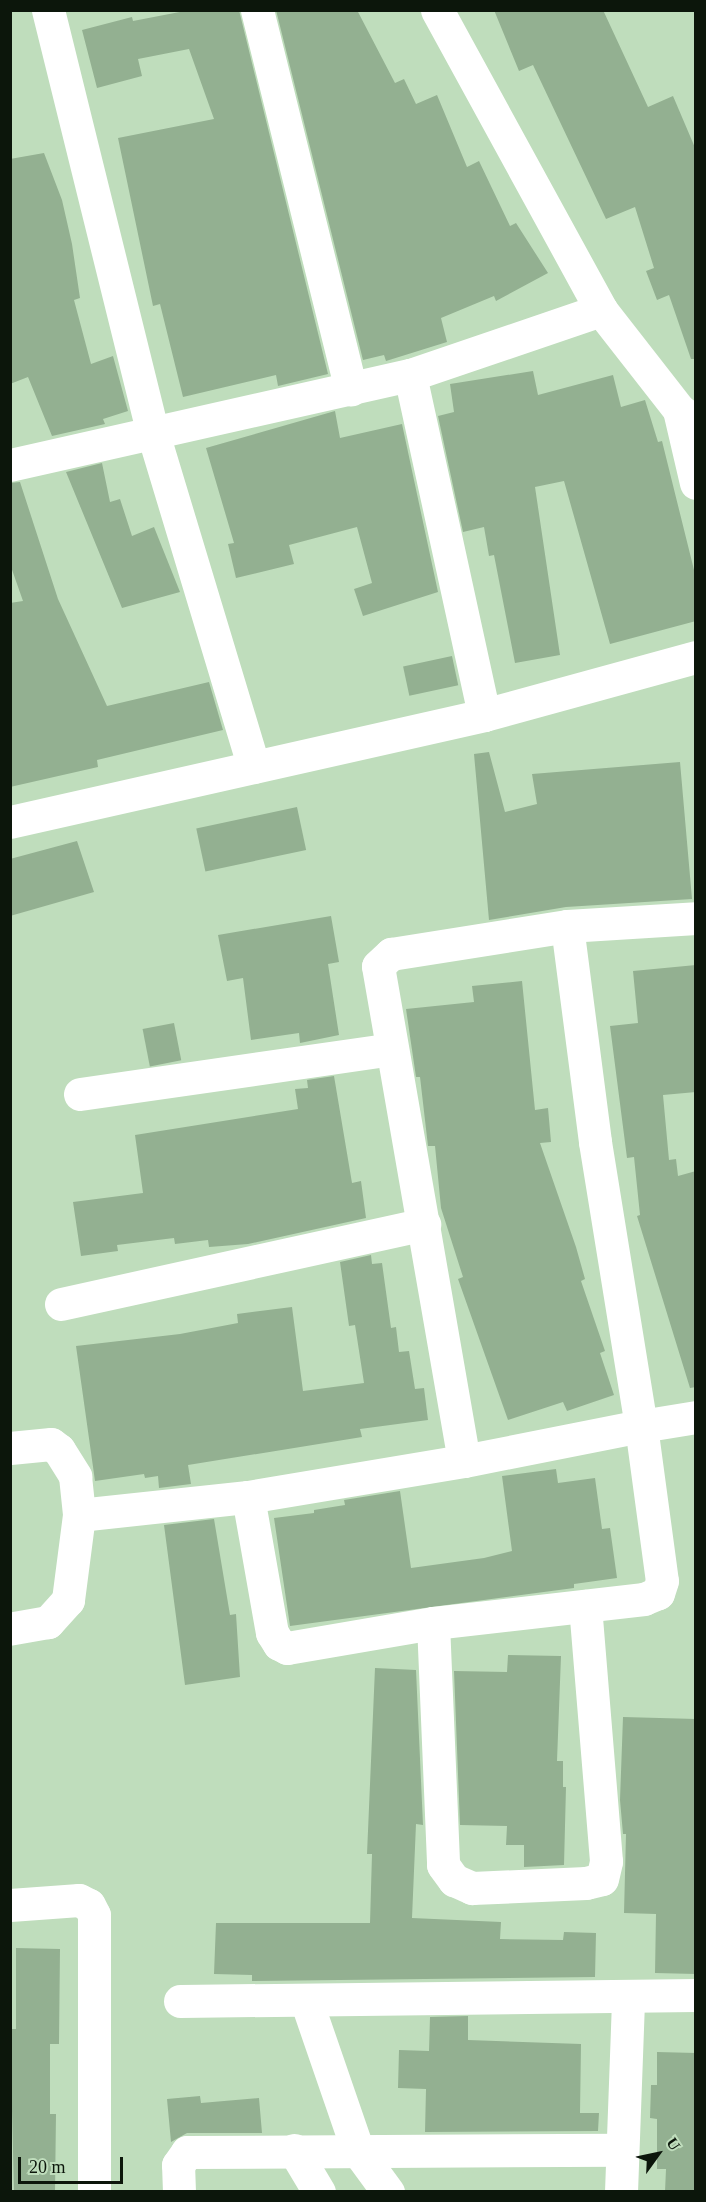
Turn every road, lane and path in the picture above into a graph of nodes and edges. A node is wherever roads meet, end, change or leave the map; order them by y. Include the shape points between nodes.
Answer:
1 (48, 10) edge
2 (257, 10) edge
3 (437, 10) edge
4 (601, 310) junction
5 (411, 375) junction
6 (351, 390) junction
7 (687, 416) edge
8 (152, 430) junction
9 (10, 465) edge
10 (696, 483) edge
11 (696, 657) edge
12 (484, 715) junction
13 (254, 767) junction
14 (10, 822) edge
15 (696, 918) edge
16 (567, 926) junction
17 (391, 1049) junction
18 (80, 1094) dead end
19 (424, 1224) junction
20 (61, 1304) dead end
21 (696, 1417) edge
22 (641, 1426) junction
23 (10, 1448) edge
24 (464, 1461) junction
25 (248, 1497) junction
26 (79, 1515) junction
27 (585, 1606) junction
28 (433, 1623) junction
29 (10, 1629) edge
30 (10, 1905) edge
31 (696, 1995) edge
32 (628, 1998) junction
33 (180, 2001) dead end
34 (307, 2002) junction
35 (294, 2150) junction
36 (620, 2150) junction
37 (358, 2151) junction
38 (94, 2192) edge
39 (179, 2192) edge
40 (319, 2192) edge
41 (388, 2192) edge
42 (621, 2192) edge

1 - 8 street
2 - 6 street
3 - 4 street
4 - 5 street
4 - 7 street
5 - 6 street
5 - 12 street
6 - 8 street
7 - 10 street
8 - 9 street
8 - 13 street
11 - 12 street
12 - 13 street
13 - 14 street
15 - 16 street
16 - 17 street via 391,954 378,966 377,979
16 - 22 street via 595,1142
17 - 18 street
17 - 19 street
19 - 20 street
19 - 24 street
21 - 22 street
22 - 24 street
22 - 27 street via 662,1581 658,1593 644,1599
23 - 26 street via 51,1444 58,1450 75,1476
24 - 25 street
25 - 26 street
25 - 28 street via 272,1633 279,1644 287,1648
26 - 29 street via 68,1600 48,1622
27 - 28 street
27 - 28 street via 606,1861 602,1879 586,1883 472,1888 454,1880 443,1865
30 - 38 street via 79,1900 89,1905 94,1915
31 - 32 street
32 - 34 street
32 - 36 street
33 - 34 street
34 - 37 street
35 - 37 street
35 - 39 street via 187,2152 178,2165
35 - 40 street
36 - 37 street
36 - 42 street
37 - 41 street

